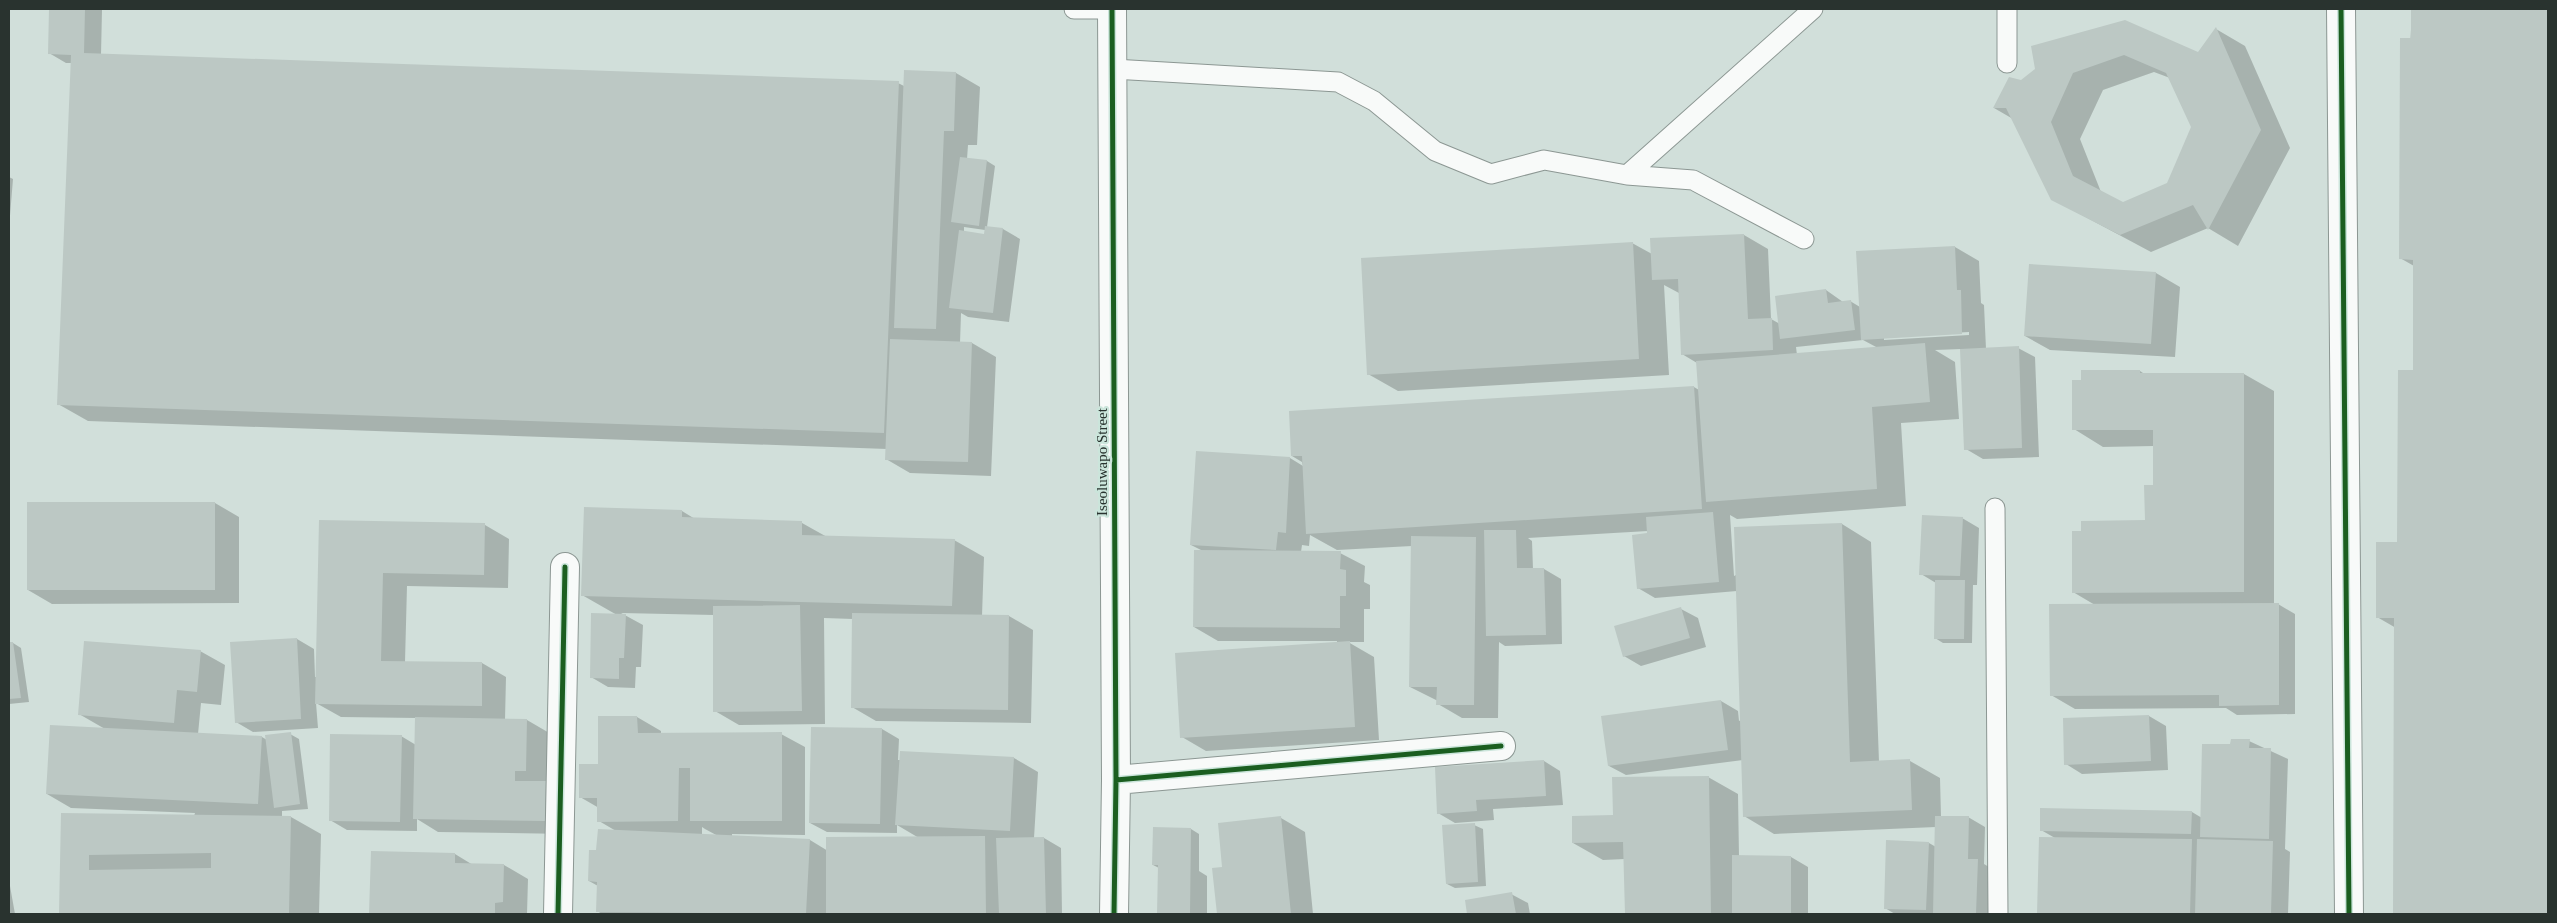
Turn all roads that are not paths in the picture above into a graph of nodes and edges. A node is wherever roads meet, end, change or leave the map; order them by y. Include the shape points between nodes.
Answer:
1 (1074, 9) edge
2 (1112, 9) edge
3 (1813, 9) edge
4 (2007, 9) edge
5 (2341, 9) edge
6 (2007, 63) dead end
7 (1113, 69) junction
8 (1627, 175) junction
9 (1804, 238) dead end
10 (1995, 508) dead end
11 (565, 567) dead end
12 (1502, 746) dead end
13 (1116, 780) junction
14 (558, 914) edge
15 (1114, 914) edge
16 (1998, 914) edge
17 (2349, 914) edge

1 - 2 lane
2 - 7 street, Iseoluwapo Street
3 - 8 lane
4 - 6 lane
5 - 17 street
7 - 8 lane via 1338,82 1374,101 1434,151 1491,174 1544,160
7 - 13 street, Iseoluwapo Street
8 - 9 lane via 1694,180
10 - 16 lane
11 - 14 street
12 - 13 street
13 - 15 street, Iseoluwapo Street

